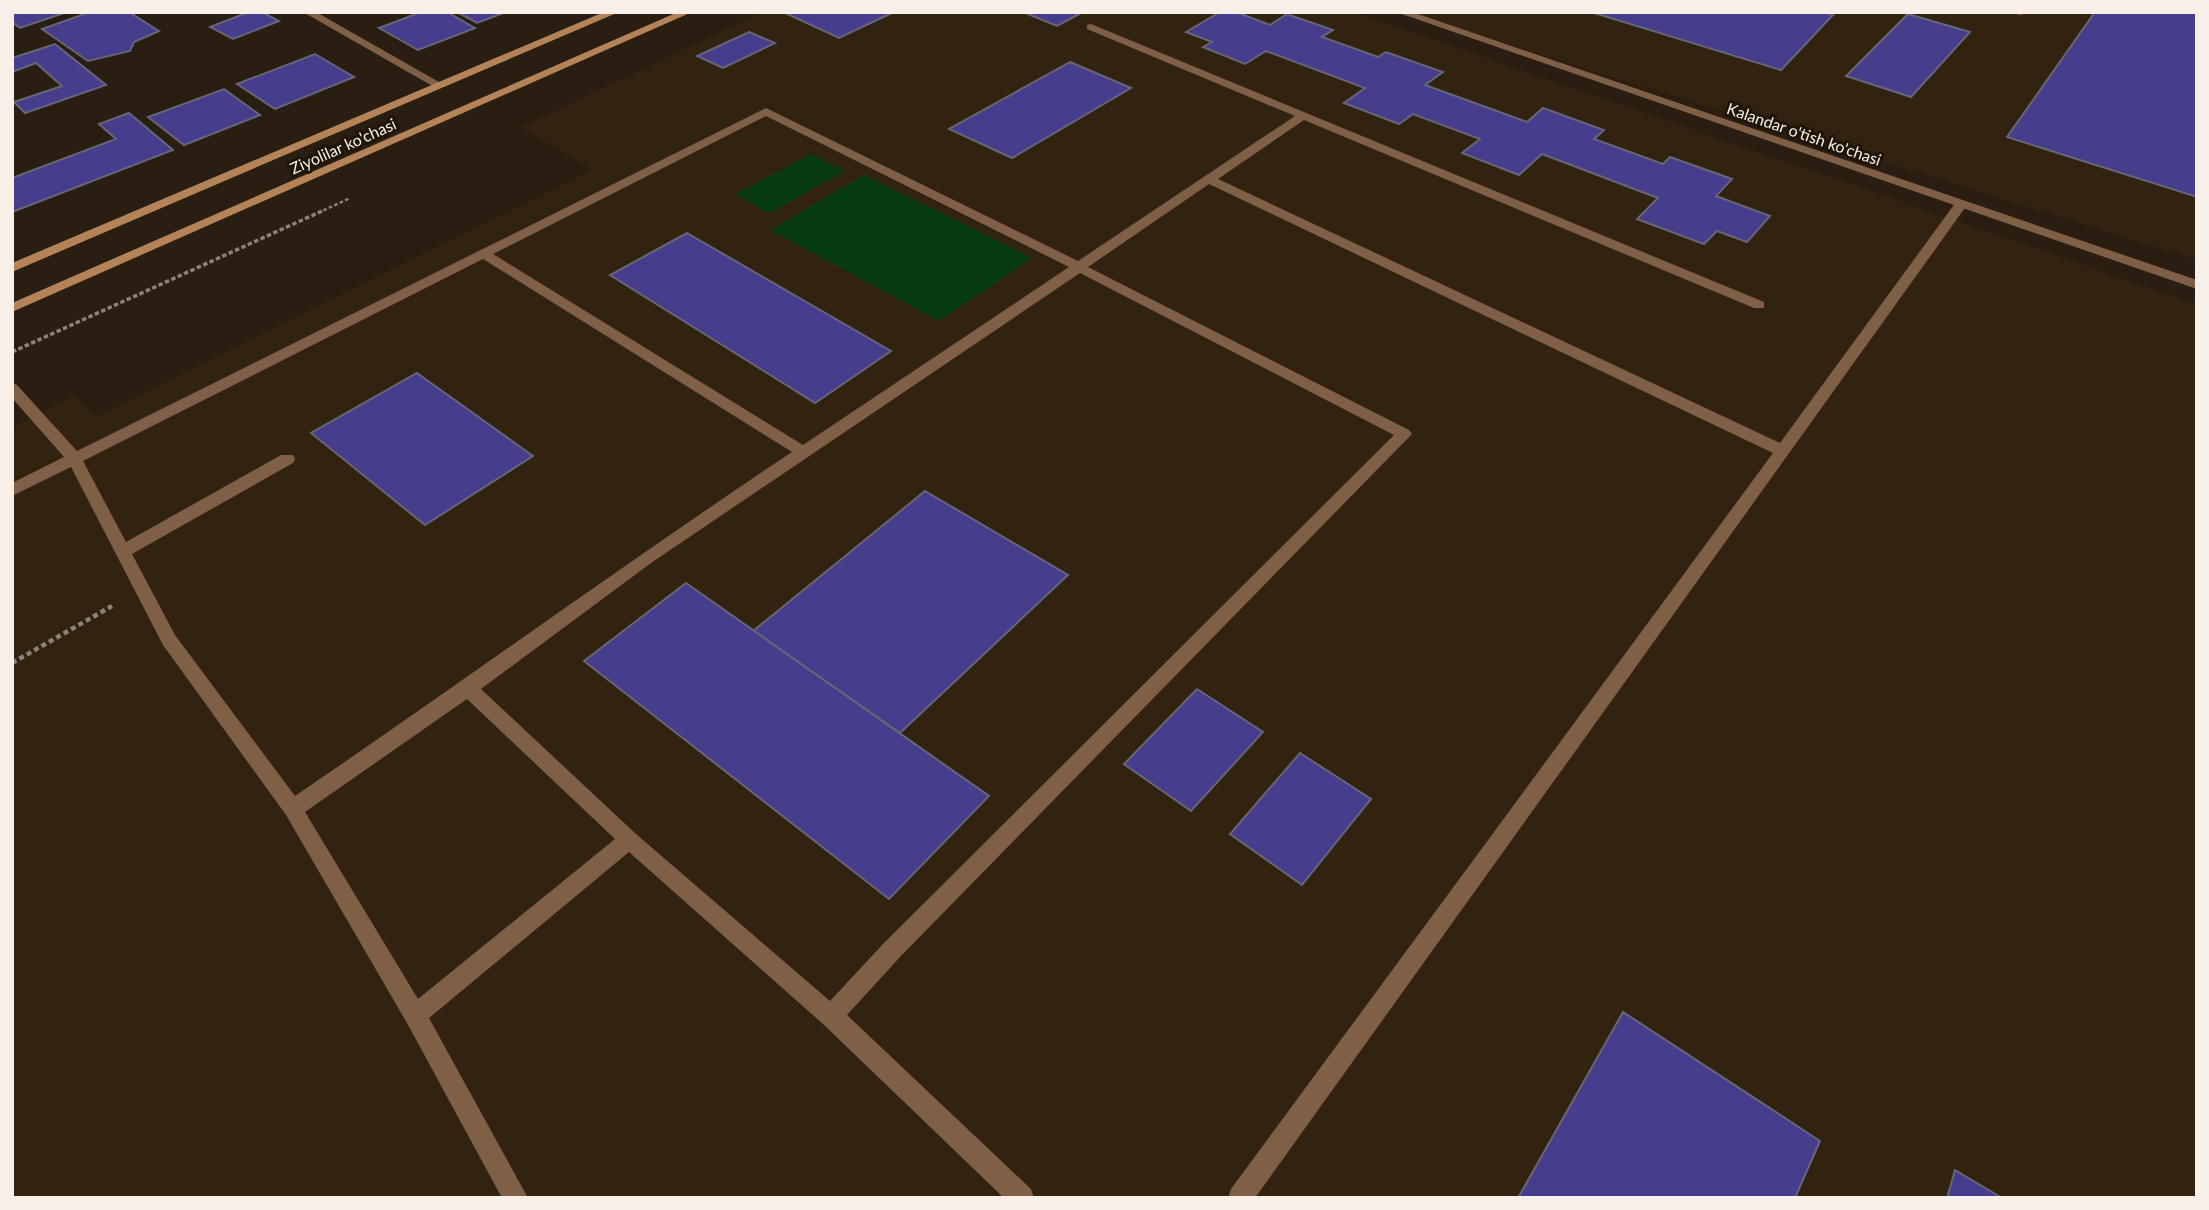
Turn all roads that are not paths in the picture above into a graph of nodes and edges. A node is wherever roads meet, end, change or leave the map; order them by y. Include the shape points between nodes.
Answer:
1 (308, 12) edge
2 (614, 12) edge
3 (687, 12) edge
4 (1401, 12) edge
5 (2007, 12) edge
6 (2021, 12) edge
7 (1091, 27) dead end
8 (440, 86) junction
9 (1304, 115) junction
10 (1208, 179) junction
11 (1961, 205) junction
12 (483, 253) junction
13 (1079, 267) junction
14 (12, 268) edge
15 (2197, 285) edge
16 (1759, 304) dead end
17 (12, 308) edge
18 (12, 388) edge
19 (1783, 451) junction
20 (804, 453) junction
21 (74, 458) junction
22 (287, 458) dead end
23 (12, 490) edge
24 (123, 551) junction
25 (468, 688) junction
26 (293, 809) junction
27 (629, 840) junction
28 (415, 1015) junction
29 (831, 1016) junction
30 (516, 1198) edge
31 (1022, 1198) edge
32 (1240, 1198) edge

1 - 8 street
2 - 8 main road, Ziyolilar ko'chasi
3 - 17 main road, Ziyolilar ko'chasi
4 - 11 street, Kalandar o'tish ko'chasi
5 - 6 street
7 - 9 street
8 - 14 main road, Ziyolilar ko'chasi
9 - 10 street
9 - 16 street
10 - 13 street
10 - 19 street
11 - 15 street, Kalandar o'tish ko'chasi
11 - 19 street
12 - 13 street via 766,111
12 - 20 street
12 - 21 street
13 - 20 street
13 - 29 street via 1404,434
18 - 21 street
19 - 32 street
20 - 25 street via 645,559
21 - 23 street
21 - 24 street
22 - 24 street
24 - 26 street via 169,640
25 - 26 street
25 - 27 street
26 - 28 street
27 - 28 street
27 - 29 street
28 - 30 street
29 - 31 street

